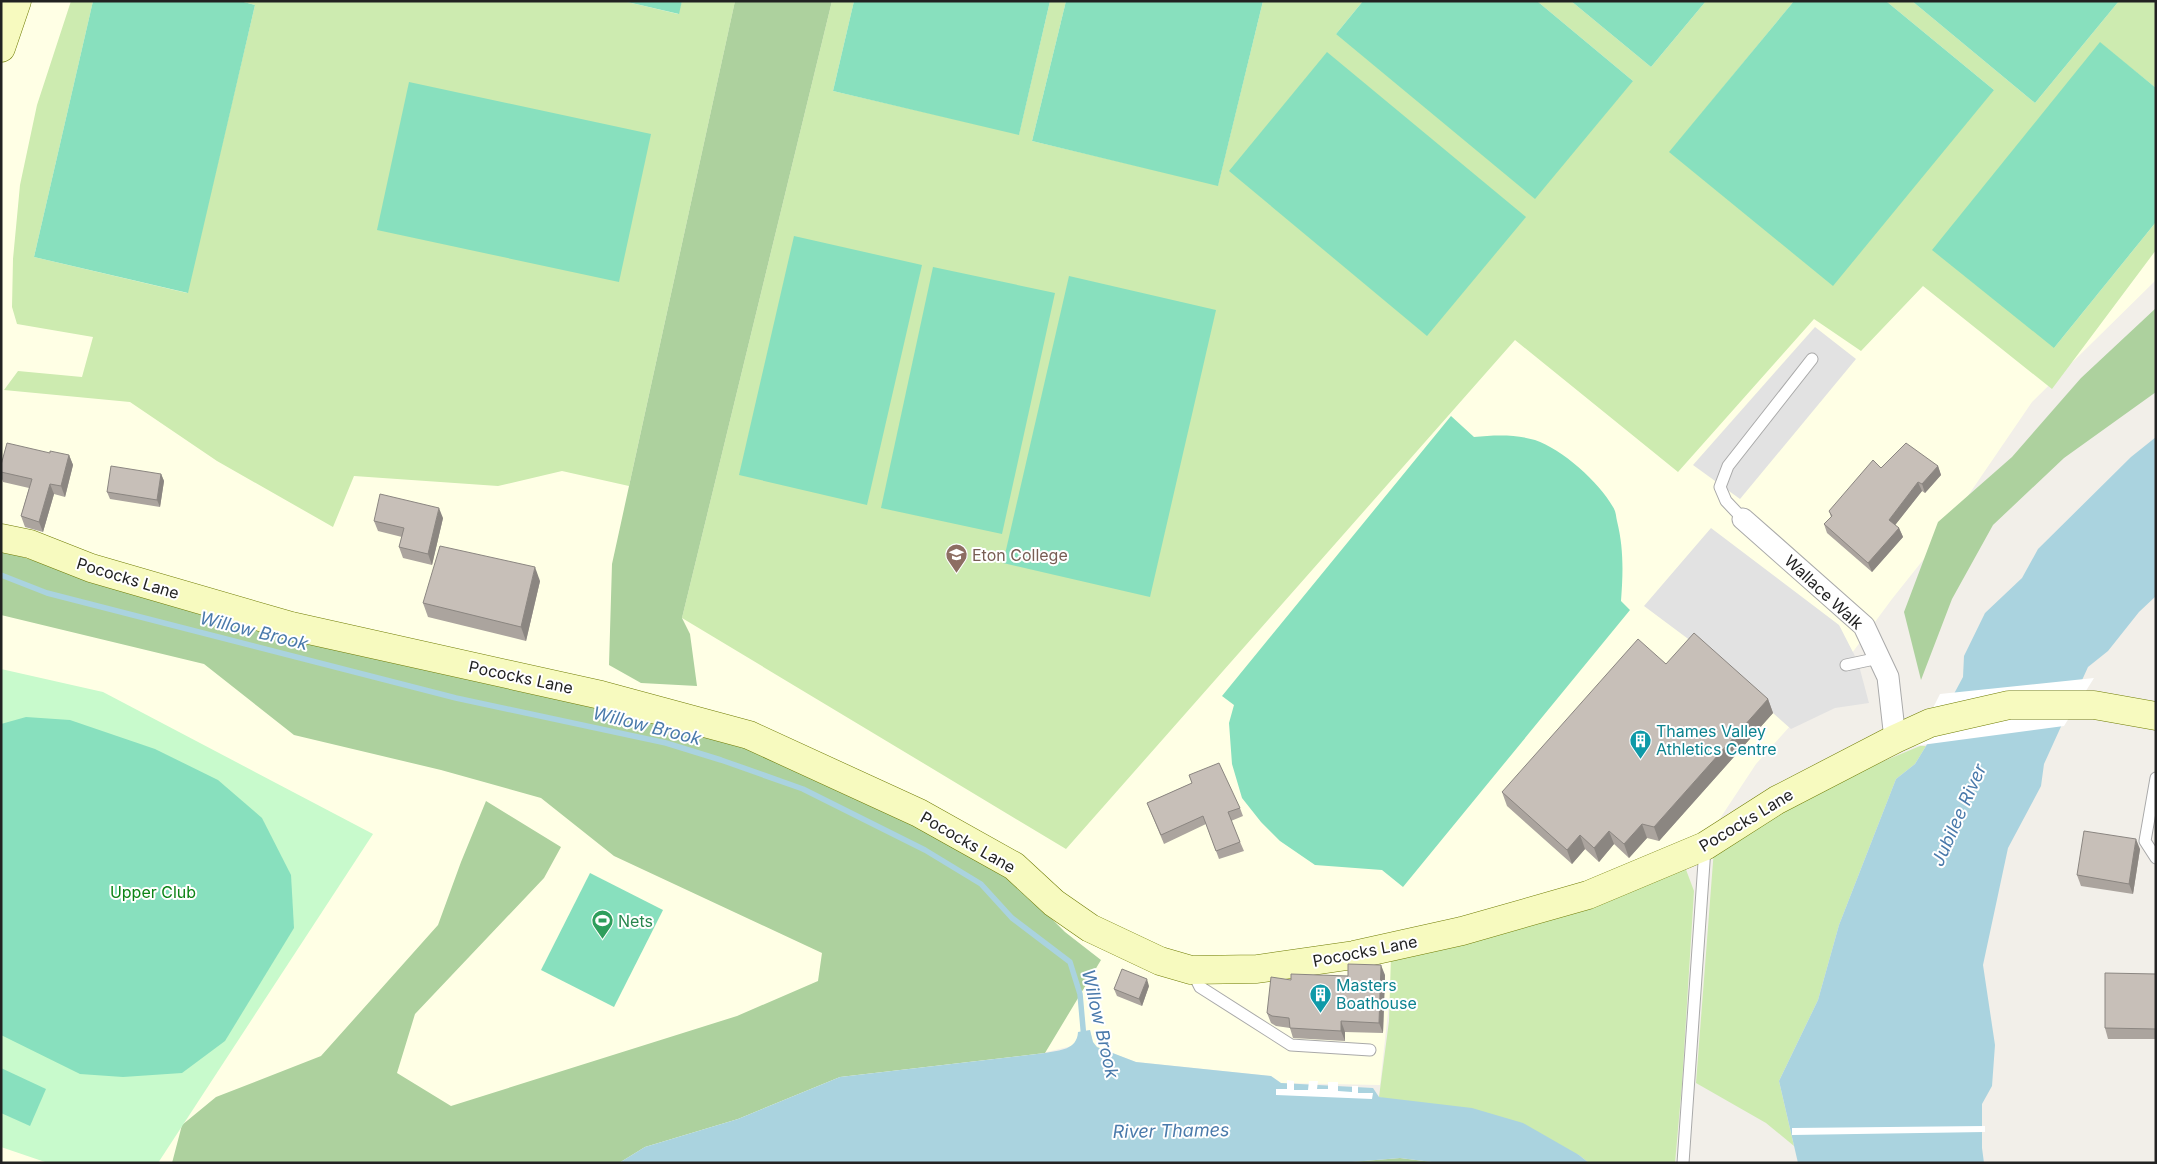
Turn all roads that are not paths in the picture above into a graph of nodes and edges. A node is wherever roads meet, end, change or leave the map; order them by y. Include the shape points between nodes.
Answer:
1 (17, 1) edge
2 (1, 48) edge
3 (1812, 359) dead end
4 (1743, 519) joint
5 (1, 538) edge
6 (1879, 658) junction
7 (1846, 664) dead end
8 (2156, 716) edge
9 (1895, 739) junction
10 (2156, 778) edge
11 (1705, 846) junction
12 (2156, 858) edge
13 (1191, 970) junction
14 (1370, 1050) dead end
15 (1683, 1163) edge

1 - 2 main road
3 - 4 lane via 1728,466 1720,487 1726,501
4 - 6 street, Wallace Walk via 1864,626
5 - 13 main road, Pococks Lane via 30,544 91,568 291,626 602,695 749,735 918,813 1014,866 1054,903 1090,928 1160,961
6 - 7 lane
6 - 9 street, Wallace Walk via 1888,676
8 - 9 main road, Pococks Lane via 2094,705 2009,705 1930,723
9 - 11 main road, Pococks Lane via 1777,800
10 - 12 lane via 2141,840
11 - 13 main road, Pococks Lane via 1588,895 1462,931 1354,955 1266,968
11 - 15 lane
13 - 14 lane via 1200,987 1291,1045

